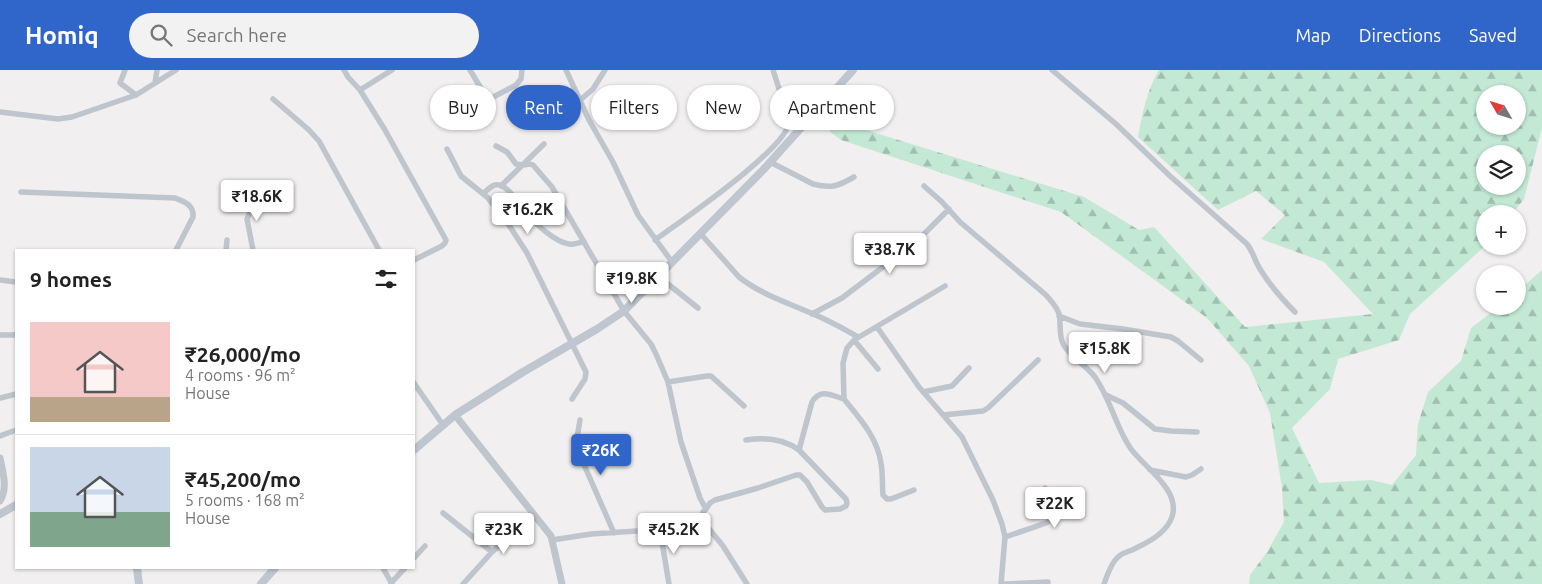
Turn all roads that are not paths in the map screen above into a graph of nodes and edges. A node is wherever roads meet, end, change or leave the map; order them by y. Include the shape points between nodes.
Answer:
1 (125, 70) edge
2 (157, 70) edge
3 (176, 70) edge
4 (344, 70) edge
5 (392, 70) edge
6 (470, 70) edge
7 (522, 70) edge
8 (566, 70) edge
9 (605, 70) edge
10 (773, 70) edge
11 (852, 70) edge
12 (1052, 70) edge
13 (155, 84) junction
14 (479, 85) edge
15 (572, 85) edge
16 (360, 90) junction
17 (136, 95) junction
18 (496, 95) edge
19 (273, 99) dead end
20 (581, 99) edge
21 (581, 105) edge
22 (0, 112) edge
23 (544, 144) dead end
24 (496, 146) dead end
25 (447, 149) dead end
26 (770, 162) junction
27 (523, 165) junction
28 (854, 177) dead end
29 (501, 186) junction
30 (924, 186) dead end
31 (21, 192) dead end
32 (257, 194) dead end
33 (483, 194) junction
34 (949, 209) junction
35 (700, 233) junction
36 (227, 240) dead end
37 (655, 240) junction
38 (584, 242) junction
39 (177, 249) edge
40 (226, 249) edge
41 (254, 249) edge
42 (378, 249) edge
43 (415, 260) edge
44 (672, 262) junction
45 (658, 276) junction
46 (0, 280) edge
47 (15, 282) edge
48 (945, 286) dead end
49 (698, 308) dead end
50 (624, 311) junction
51 (1294, 312) dead end
52 (812, 314) junction
53 (1059, 316) junction
54 (877, 326) junction
55 (0, 335) edge
56 (15, 335) edge
57 (856, 338) junction
58 (572, 344) junction
59 (1038, 360) dead end
60 (1201, 360) dead end
61 (970, 368) dead end
62 (878, 369) dead end
63 (668, 382) junction
64 (415, 384) edge
65 (923, 392) junction
66 (15, 394) edge
67 (1106, 395) junction
68 (0, 398) edge
69 (844, 398) junction
70 (572, 399) dead end
71 (744, 406) dead end
72 (456, 415) junction
73 (943, 415) junction
74 (580, 420) dead end
75 (443, 426) junction
76 (15, 430) edge
77 (1197, 432) dead end
78 (0, 436) edge
79 (746, 440) dead end
80 (415, 449) edge
81 (799, 450) junction
82 (0, 458) edge
83 (1201, 469) dead end
84 (1150, 470) junction
85 (1045, 488) dead end
86 (914, 490) dead end
87 (0, 501) edge
88 (15, 506) edge
89 (706, 509) junction
90 (443, 513) dead end
91 (0, 514) edge
92 (534, 515) junction
93 (702, 520) junction
94 (660, 530) junction
95 (614, 533) junction
96 (552, 540) junction
97 (1005, 540) junction
98 (425, 546) dead end
99 (492, 552) junction
100 (415, 557) edge
101 (137, 569) edge
102 (274, 569) edge
103 (384, 569) edge
104 (404, 569) edge
105 (1048, 582) dead end
106 (391, 583) edge
107 (139, 584) edge
108 (261, 584) edge
109 (463, 584) edge
110 (562, 584) edge
111 (669, 584) edge
112 (747, 584) edge
113 (1001, 584) edge
114 (1005, 584) edge
115 (1104, 584) edge

1 - 17 street via 120,83
2 - 13 street
3 - 13 street
4 - 16 street
5 - 16 street
6 - 14 street
7 - 18 street via 519,82
8 - 15 street
9 - 20 street via 593,89
10 - 37 street via 790,124 787,131 761,160
11 - 26 main road
12 - 51 street via 1247,244 1261,270
13 - 17 street
16 - 43 street via 446,240 442,246
17 - 22 street via 58,119
19 - 42 street via 319,141
21 - 37 street via 638,215
23 - 27 street
24 - 27 street via 507,152 516,164
25 - 33 street via 461,176
26 - 28 street via 821,186 837,186
26 - 35 main road
27 - 29 street
27 - 38 street via 533,166 552,187
29 - 33 street via 494,185
29 - 38 street via 557,240 570,245
30 - 34 street
31 - 39 street via 175,198 194,212
32 - 41 street via 246,219
33 - 58 street via 527,253
34 - 52 street via 916,242 842,298
34 - 53 street via 1046,295
35 - 44 main road
35 - 52 street via 745,282
36 - 40 street
37 - 44 street
38 - 50 street
44 - 45 main road
45 - 49 street
45 - 50 main road
46 - 47 street
48 - 54 street
50 - 58 main road
50 - 63 street via 651,344
52 - 57 street
53 - 60 street via 1080,324 1171,337
53 - 67 street via 1062,342 1093,375
54 - 57 street
54 - 65 street
55 - 56 street
57 - 62 street
57 - 69 street via 847,348 843,363
58 - 70 street via 586,376
58 - 72 main road via 518,374
59 - 73 street via 983,411
61 - 65 street via 952,386
63 - 71 street via 711,376
63 - 89 street via 681,442
64 - 75 street
65 - 73 street
66 - 68 street
67 - 77 street via 1123,403 1154,429
67 - 84 street via 1124,437
69 - 81 street via 824,394 815,396
69 - 86 street via 872,436 881,463 883,495 892,499
72 - 75 main road
72 - 92 street
73 - 97 street via 971,453 993,500
74 - 95 street via 578,451
75 - 80 main road
76 - 78 street
79 - 81 street via 769,438 789,443
81 - 89 street via 846,499 846,506 825,510 800,475 715,500
82 - 87 street via 5,485
83 - 84 street via 1186,477
84 - 115 street via 1172,498 1172,518 1168,526 1147,542 1117,557
85 - 97 street via 1054,511 1052,519
88 - 91 main road
89 - 93 street
90 - 99 street
92 - 96 street
92 - 99 street
93 - 94 street via 685,530
93 - 112 street via 724,546
94 - 95 street
94 - 111 street
95 - 96 street
96 - 110 street
97 - 113 street
98 - 100 street
99 - 109 street
101 - 107 main road
102 - 108 main road
103 - 106 street
104 - 106 street
105 - 114 street

